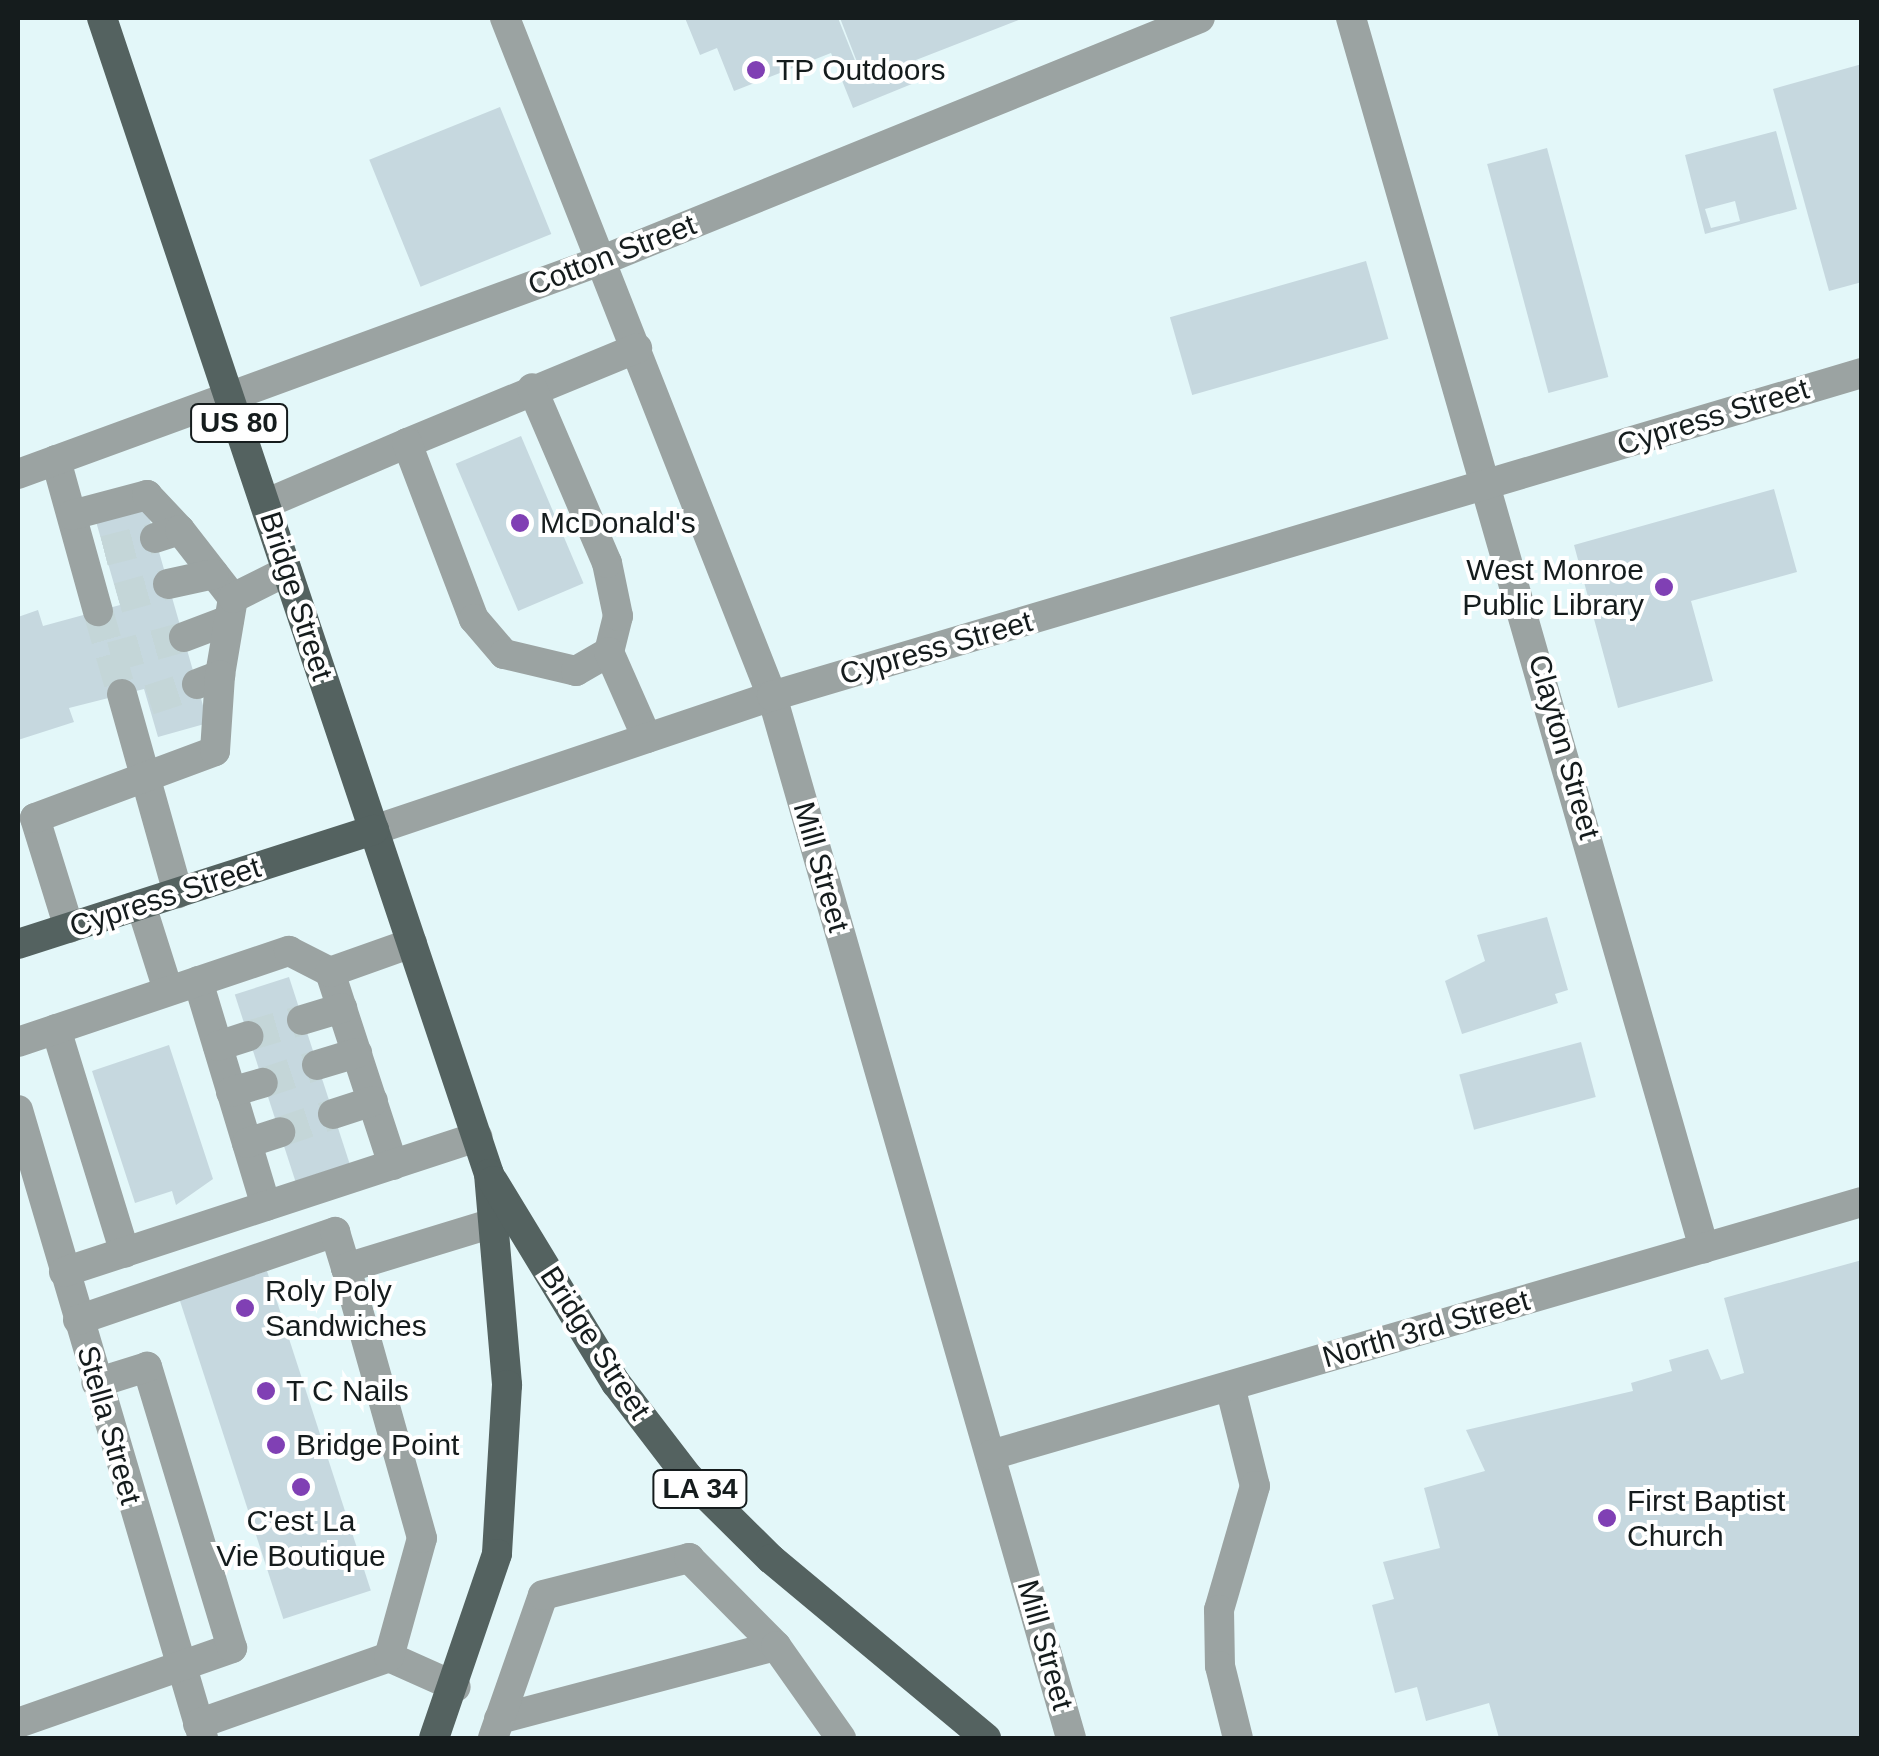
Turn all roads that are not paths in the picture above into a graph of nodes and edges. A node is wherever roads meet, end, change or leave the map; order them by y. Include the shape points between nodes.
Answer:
1 (102, 18) edge
2 (505, 18) edge
3 (1200, 18) edge
4 (1351, 18) edge
5 (603, 260) junction
6 (636, 348) junction
7 (1862, 373) edge
8 (532, 388) junction
9 (230, 397) junction
10 (407, 442) junction
11 (56, 460) junction
12 (18, 474) edge
13 (1491, 484) junction
14 (265, 504) junction
15 (72, 515) junction
16 (287, 571) junction
17 (214, 574) junction
18 (168, 584) tunnel mouth
19 (104, 604) tunnel mouth
20 (231, 609) junction
21 (184, 637) tunnel mouth
22 (610, 652) junction
23 (772, 696) junction
24 (132, 701) tunnel mouth
25 (648, 738) junction
26 (147, 782) junction
27 (374, 830) junction
28 (178, 893) junction
29 (141, 905) junction
30 (69, 928) junction
31 (18, 944) edge
32 (412, 944) junction
33 (330, 972) junction
34 (198, 981) junction
35 (168, 990) junction
36 (342, 1008) junction
37 (302, 1020) tunnel mouth
38 (56, 1029) junction
39 (248, 1036) tunnel mouth
40 (18, 1042) edge
41 (218, 1046) junction
42 (357, 1053) junction
43 (317, 1065) tunnel mouth
44 (263, 1083) tunnel mouth
45 (232, 1092) junction
46 (373, 1101) junction
47 (18, 1110) edge
48 (333, 1114) tunnel mouth
49 (280, 1132) tunnel mouth
50 (476, 1137) junction
51 (246, 1143) junction
52 (393, 1164) junction
53 (488, 1174) junction
54 (321, 1188) junction
55 (1862, 1202) edge
56 (266, 1206) junction
57 (493, 1223) junction
58 (335, 1232) junction
59 (1704, 1248) junction
60 (125, 1252) junction
61 (346, 1268) junction
62 (64, 1272) junction
63 (78, 1320) junction
64 (96, 1383) junction
65 (1230, 1386) junction
66 (990, 1455) junction
67 (776, 1646) junction
68 (388, 1657) junction
69 (180, 1670) junction
70 (456, 1687) junction
71 (18, 1723) edge
72 (496, 1729) edge
73 (200, 1731) edge
74 (434, 1738) edge
75 (841, 1738) edge
76 (986, 1738) edge
77 (1071, 1738) edge
78 (1238, 1738) edge

1 - 9 main road, Bridge Street / US 80
2 - 5 street, Mill Street
3 - 5 street, Cotton Street
4 - 13 street, Clayton Street
5 - 6 street, Mill Street
5 - 9 street, Cotton Street
6 - 8 street
6 - 23 street, Mill Street
7 - 13 street, Cypress Street
8 - 10 street
8 - 22 street via 606,563 618,616
9 - 11 street, Cotton Street
9 - 14 main road, Bridge Street / US 80
10 - 14 street
10 - 22 street via 474,619 504,654 576,672
11 - 12 street, Cotton Street
11 - 15 street
13 - 23 street, Cypress Street
13 - 59 street, Clayton Street
14 - 16 main road, Bridge Street / US 80
15 - 17 street via 147,495 167,534
15 - 19 street via 94,554
16 - 20 street
16 - 27 main road, Bridge Street / US 80
17 - 18 street
17 - 20 street
20 - 21 street
20 - 26 street via 209,679 216,750
22 - 25 street
23 - 25 street, Cypress Street
23 - 66 street, Mill Street
24 - 26 street
25 - 27 street, Cypress Street
26 - 28 street
26 - 30 street via 35,818
27 - 28 main road, Cypress Street
27 - 32 main road, Bridge Street / LA 34
28 - 29 main road, Cypress Street
29 - 30 main road, Cypress Street
29 - 35 street
30 - 31 main road, Cypress Street
32 - 33 street
32 - 50 main road, Bridge Street / LA 34
33 - 34 street via 289,951
33 - 36 street
34 - 35 street
34 - 41 street
35 - 38 street
36 - 37 street
36 - 42 street
38 - 40 street
38 - 60 street
39 - 41 street
41 - 45 street
42 - 43 street
42 - 46 street
44 - 45 street
45 - 51 street
46 - 48 street
46 - 52 street
47 - 62 street, Stella Street
49 - 51 street
50 - 52 street
50 - 53 main road, Bridge Street / LA 34
51 - 56 street
52 - 54 street
53 - 57 main road, Bridge Street / LA 34
53 - 76 main road, Bridge Street / LA 34 via 616,1383 687,1476 770,1560
54 - 56 street
54 - 58 street
55 - 59 street, North 3rd Street
56 - 60 street
57 - 61 street
57 - 70 main road, Bridge Street / LA 34 via 506,1385 497,1554
58 - 61 street
58 - 63 street
59 - 65 street, North 3rd Street
60 - 62 street
61 - 68 street via 422,1538
62 - 63 street, Stella Street
63 - 64 street, Stella Street
64 - 69 street, Stella Street
64 - 69 street via 147,1367 232,1648
65 - 66 street, North 3rd Street
65 - 78 street via 1255,1486 1219,1610 1220,1666
66 - 77 street, Mill Street
67 - 72 street
67 - 72 street via 688,1558 543,1595
67 - 75 street
68 - 70 street
68 - 73 street
69 - 71 street
69 - 73 street, Stella Street
70 - 74 main road, Bridge Street / LA 34

